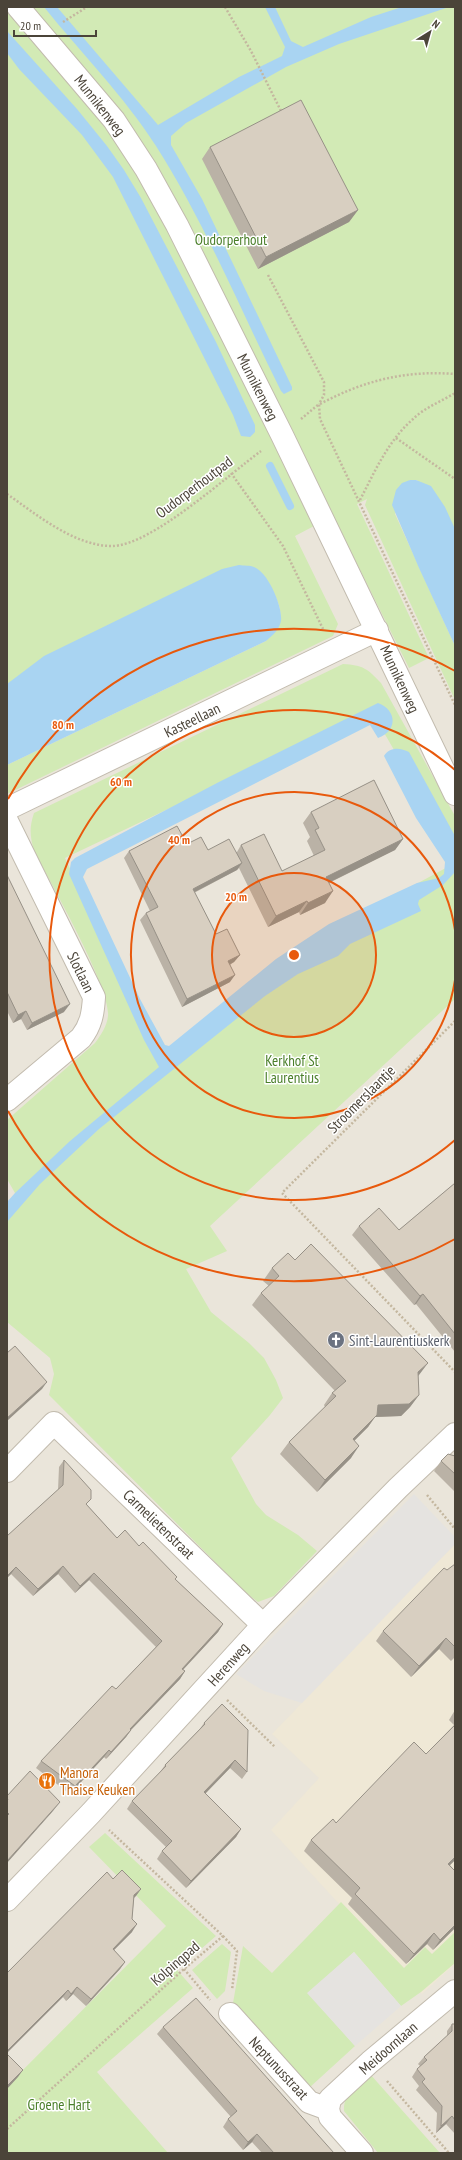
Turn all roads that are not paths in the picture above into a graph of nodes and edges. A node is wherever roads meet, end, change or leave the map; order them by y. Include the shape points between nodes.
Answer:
1 (18, 7) edge
2 (377, 630) junction
3 (455, 794) edge
4 (7, 809) edge
5 (7, 821) edge
6 (7, 1100) edge
7 (455, 1434) edge
8 (7, 1471) edge
9 (263, 1625) junction
10 (7, 1900) edge
11 (455, 1991) edge
12 (226, 2010) road end
13 (328, 2109) junction
14 (362, 2153) edge

1 - 2 street, Munnikenweg via 109,114 133,148 177,225
2 - 3 street, Munnikenweg
2 - 4 street, Kasteellaan
5 - 6 street, Slotlaan via 94,998 89,1028 81,1038
7 - 9 street, Herenweg
8 - 9 street, Carmelietenstraat via 54,1423
9 - 10 street, Herenweg
11 - 13 street, Meidoornlaan via 330,2099
12 - 13 street, Neptunusstraat via 309,2102
13 - 14 street via 330,2117

